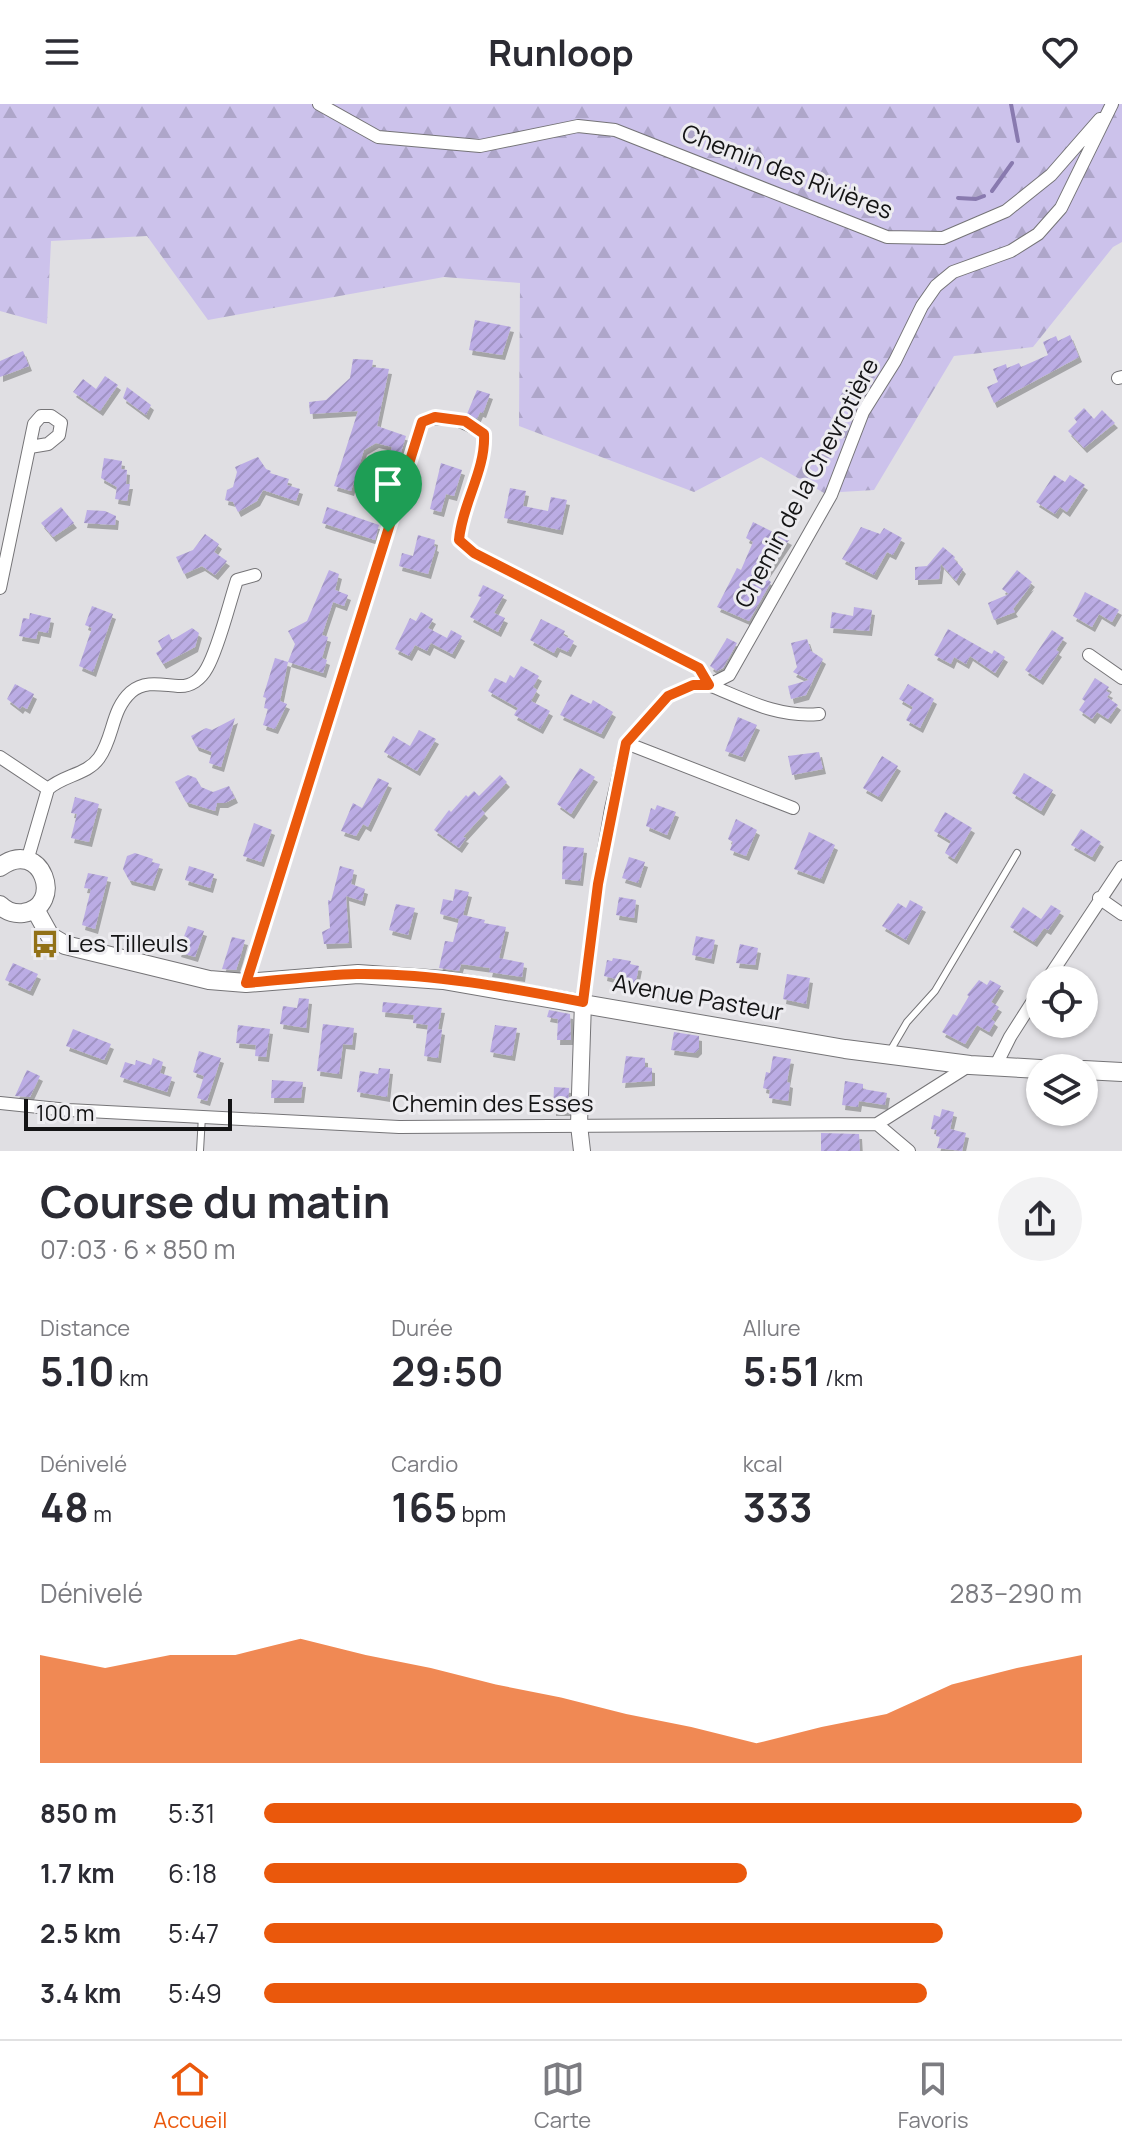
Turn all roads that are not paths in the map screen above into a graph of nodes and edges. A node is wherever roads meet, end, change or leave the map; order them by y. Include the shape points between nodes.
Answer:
1 (319, 104) edge
2 (1111, 106) edge
3 (30, 447) dead end
4 (255, 575) dead end
5 (0, 588) edge
6 (1089, 655) dead end
7 (1122, 678) edge
8 (709, 685) junction
9 (819, 714) dead end
10 (626, 743) junction
11 (0, 757) edge
12 (48, 789) junction
13 (793, 808) dead end
14 (1017, 853) dead end
15 (27, 861) junction
16 (0, 866) edge
17 (1122, 867) edge
18 (1099, 898) junction
19 (0, 905) edge
20 (35, 909) junction
21 (1122, 914) edge
22 (1056, 966) edge
23 (246, 983) junction
24 (583, 1002) junction
25 (1026, 1012) edge
26 (888, 1054) junction
27 (970, 1065) junction
28 (995, 1067) junction
29 (1026, 1068) edge
30 (1098, 1071) edge
31 (1122, 1072) edge
32 (0, 1103) edge
33 (202, 1116) junction
34 (877, 1124) junction
35 (579, 1125) junction
36 (200, 1151) edge
37 (582, 1151) edge
38 (909, 1151) edge

1 - 2 street, Chemin des Rivières via 378,137 422,141 480,146 578,126 615,130 887,237 943,238 1006,211 1051,175
2 - 8 street, Chemin de la Chevrotière via 1061,208 1038,234 1011,251 953,272 929,296 863,412 831,495 804,545 729,675
3 - 5 street
4 - 12 street via 237,580 207,668 195,682 134,689 119,704 101,755 91,767
6 - 7 street
8 - 9 street via 781,713
8 - 10 street, Chemin de la Chevrotière via 693,685 668,696
8 - 23 street via 699,668 474,553 459,540 485,450 484,434 465,421 435,417 422,422
10 - 13 street
10 - 24 street via 598,884
11 - 12 street
12 - 15 street
14 - 26 lane via 935,991
15 - 16 main road
15 - 20 main road via 41,869 46,883
17 - 18 street
18 - 21 street
18 - 22 street
19 - 20 main road via 13,913
20 - 23 main road, Avenue Pasteur via 50,936 65,945 209,980
23 - 24 main road, Avenue Pasteur via 400,976
24 - 26 main road, Avenue Pasteur
24 - 35 street
25 - 28 street
26 - 27 main road, Avenue Pasteur
27 - 28 main road, Avenue Pasteur
27 - 34 street
28 - 29 main road, Avenue Pasteur
30 - 31 main road
32 - 33 street, Chemin des Esses
33 - 35 street, Chemin des Esses via 399,1127
33 - 36 lane
34 - 35 street, Chemin des Esses
34 - 38 street
35 - 37 street

